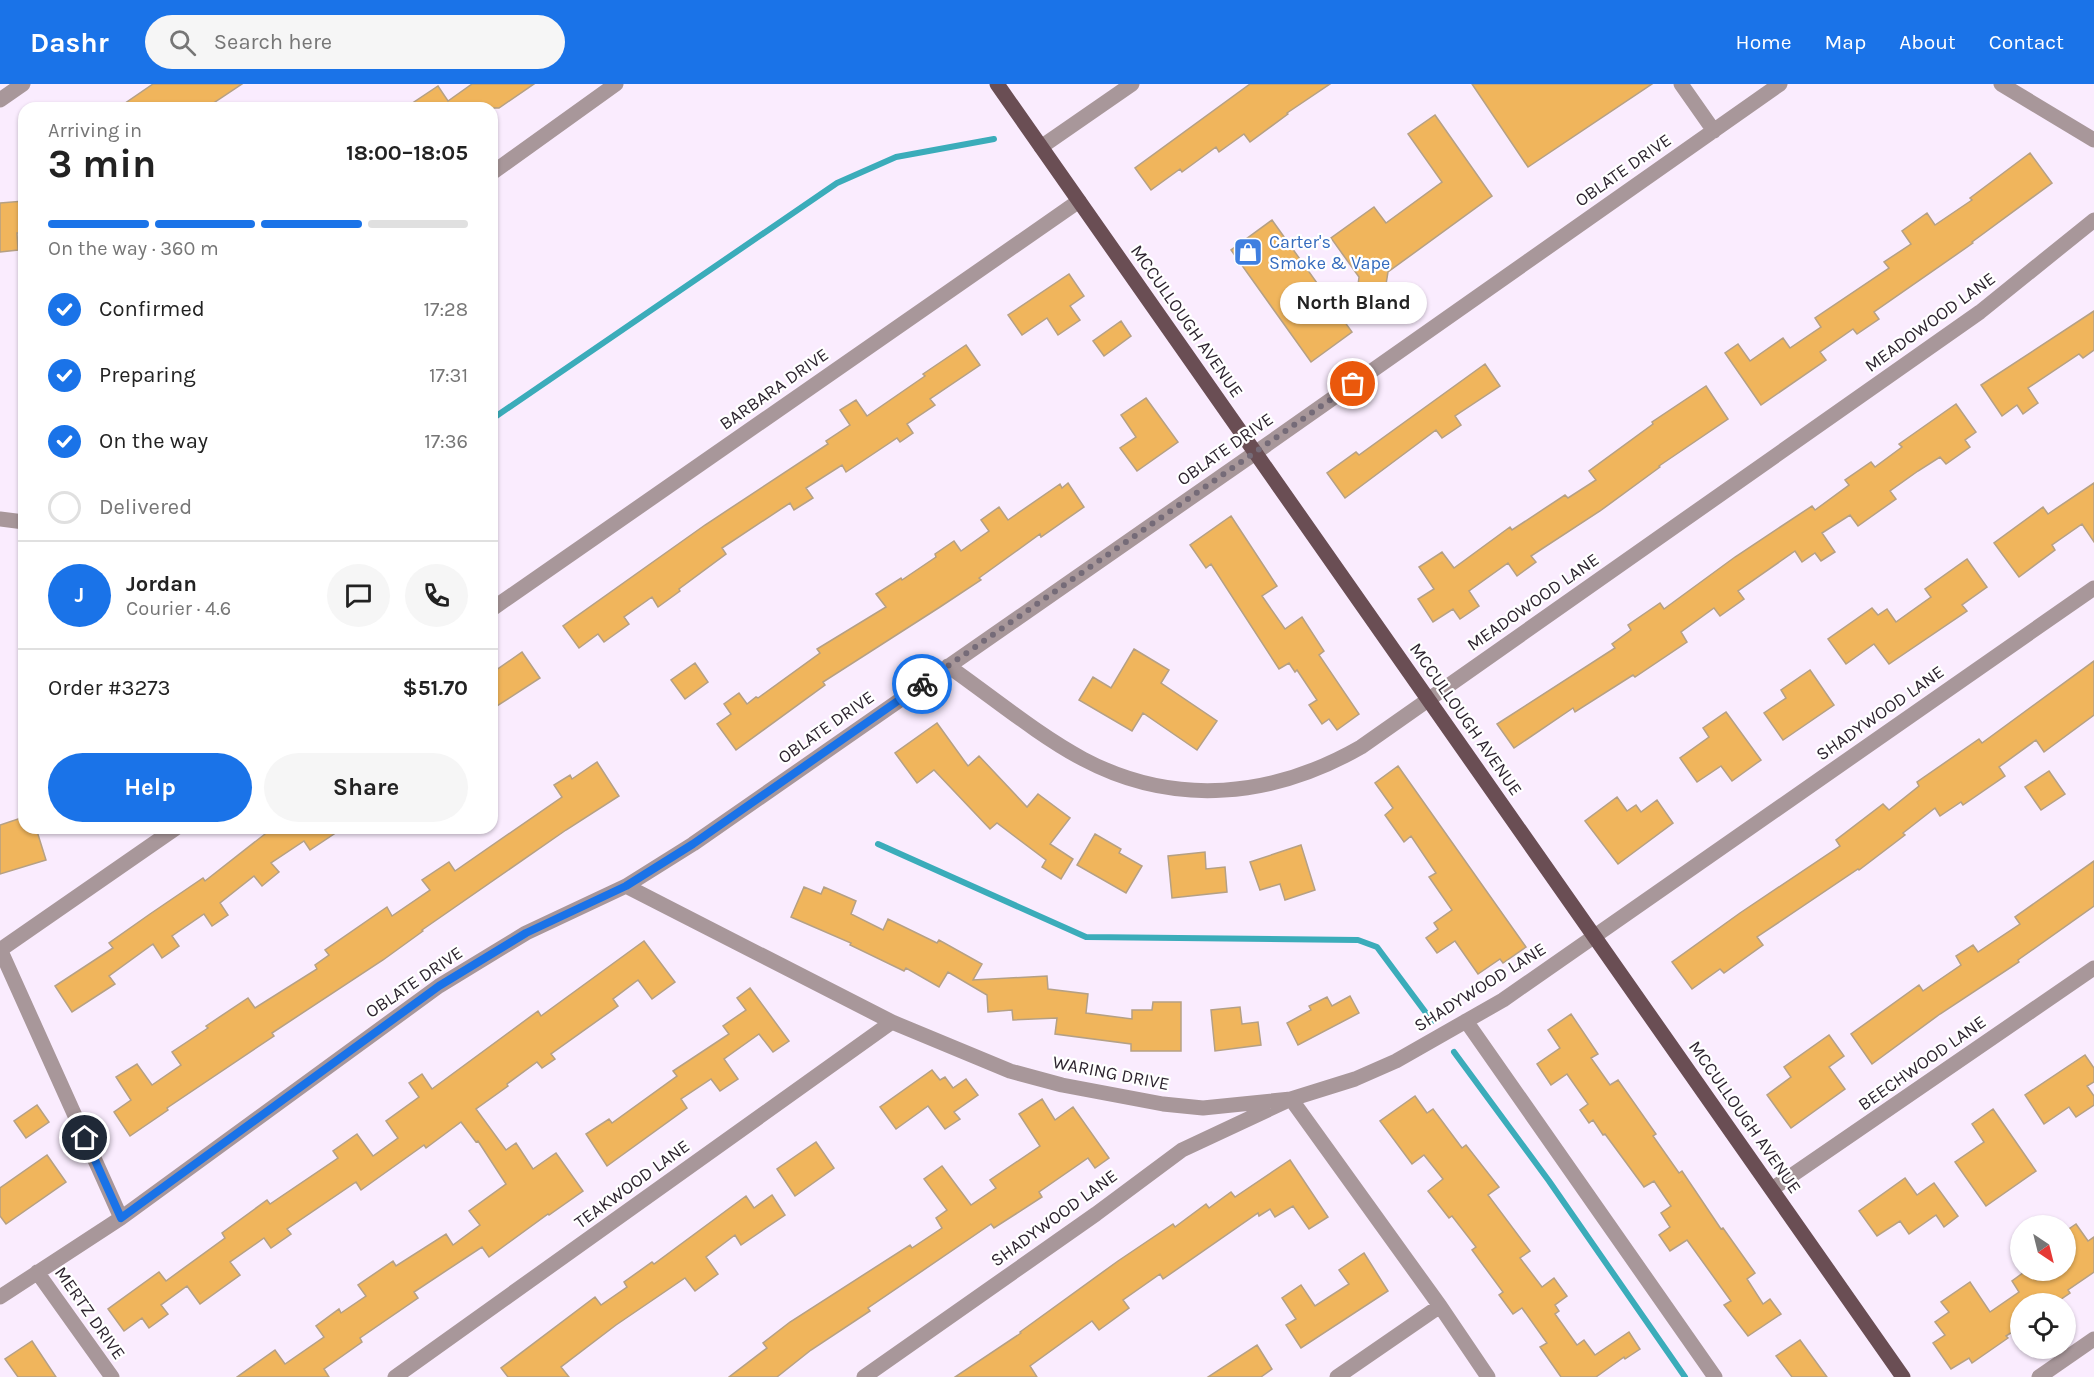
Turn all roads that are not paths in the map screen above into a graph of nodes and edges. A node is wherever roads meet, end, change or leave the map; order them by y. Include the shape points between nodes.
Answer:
1 (23, 84) edge
2 (616, 84) edge
3 (997, 84) edge
4 (1132, 84) edge
5 (1681, 84) edge
6 (1780, 84) edge
7 (2001, 84) edge
8 (0, 100) edge
9 (1714, 131) junction
10 (2094, 140) edge
11 (1041, 147) junction
12 (498, 169) edge
13 (1079, 201) junction
14 (2094, 220) edge
15 (1255, 453) junction
16 (0, 519) edge
17 (18, 521) edge
18 (2094, 588) edge
19 (498, 605) edge
20 (948, 666) junction
21 (1428, 699) junction
22 (167, 834) edge
23 (626, 886) junction
24 (1594, 936) junction
25 (0, 950) edge
26 (2094, 968) edge
27 (1466, 1021) junction
28 (892, 1022) junction
29 (1291, 1099) junction
30 (1772, 1190) junction
31 (121, 1218) junction
32 (37, 1272) junction
33 (0, 1297) edge
34 (1440, 1306) junction
35 (2094, 1339) edge
36 (112, 1377) edge
37 (395, 1377) edge
38 (864, 1377) edge
39 (1337, 1377) edge
40 (1488, 1377) edge
41 (1715, 1377) edge
42 (1903, 1377) edge
43 (2039, 1377) edge

1 - 8 street
2 - 12 street
3 - 11 main road, MCCULLOUGH AVENUE
4 - 11 street
5 - 9 street
6 - 9 street, OBLATE DRIVE
7 - 10 street
9 - 15 street, OBLATE DRIVE
11 - 13 main road, MCCULLOUGH AVENUE
13 - 15 main road, MCCULLOUGH AVENUE
13 - 19 street, BARBARA DRIVE
14 - 21 street, MEADOWOOD LANE via 1980,312
15 - 20 street, OBLATE DRIVE
15 - 21 main road, MCCULLOUGH AVENUE
16 - 17 street
18 - 24 street, SHADYWOOD LANE
20 - 21 street, MEADOWOOD LANE via 1084,760 1138,781 1195,790 1253,788 1309,772 1361,747
20 - 23 street, OBLATE DRIVE via 693,844
21 - 24 main road, MCCULLOUGH AVENUE
22 - 25 street
23 - 28 street, WARING DRIVE
23 - 31 street, OBLATE DRIVE via 526,933 439,986
24 - 27 street, SHADYWOOD LANE
24 - 30 main road, MCCULLOUGH AVENUE
25 - 31 street
26 - 30 street, BEECHWOOD LANE
27 - 29 street, SHADYWOOD LANE via 1396,1061
27 - 41 street
28 - 29 street, WARING DRIVE via 1010,1071 1163,1104 1203,1108
28 - 37 street, TEAKWOOD LANE
29 - 34 street
29 - 38 street, SHADYWOOD LANE via 1182,1150
30 - 42 main road, MCCULLOUGH AVENUE
31 - 32 street, OBLATE DRIVE
32 - 33 street, OBLATE DRIVE
32 - 36 street, MERTZ DRIVE
34 - 39 street
34 - 40 street
35 - 43 street

